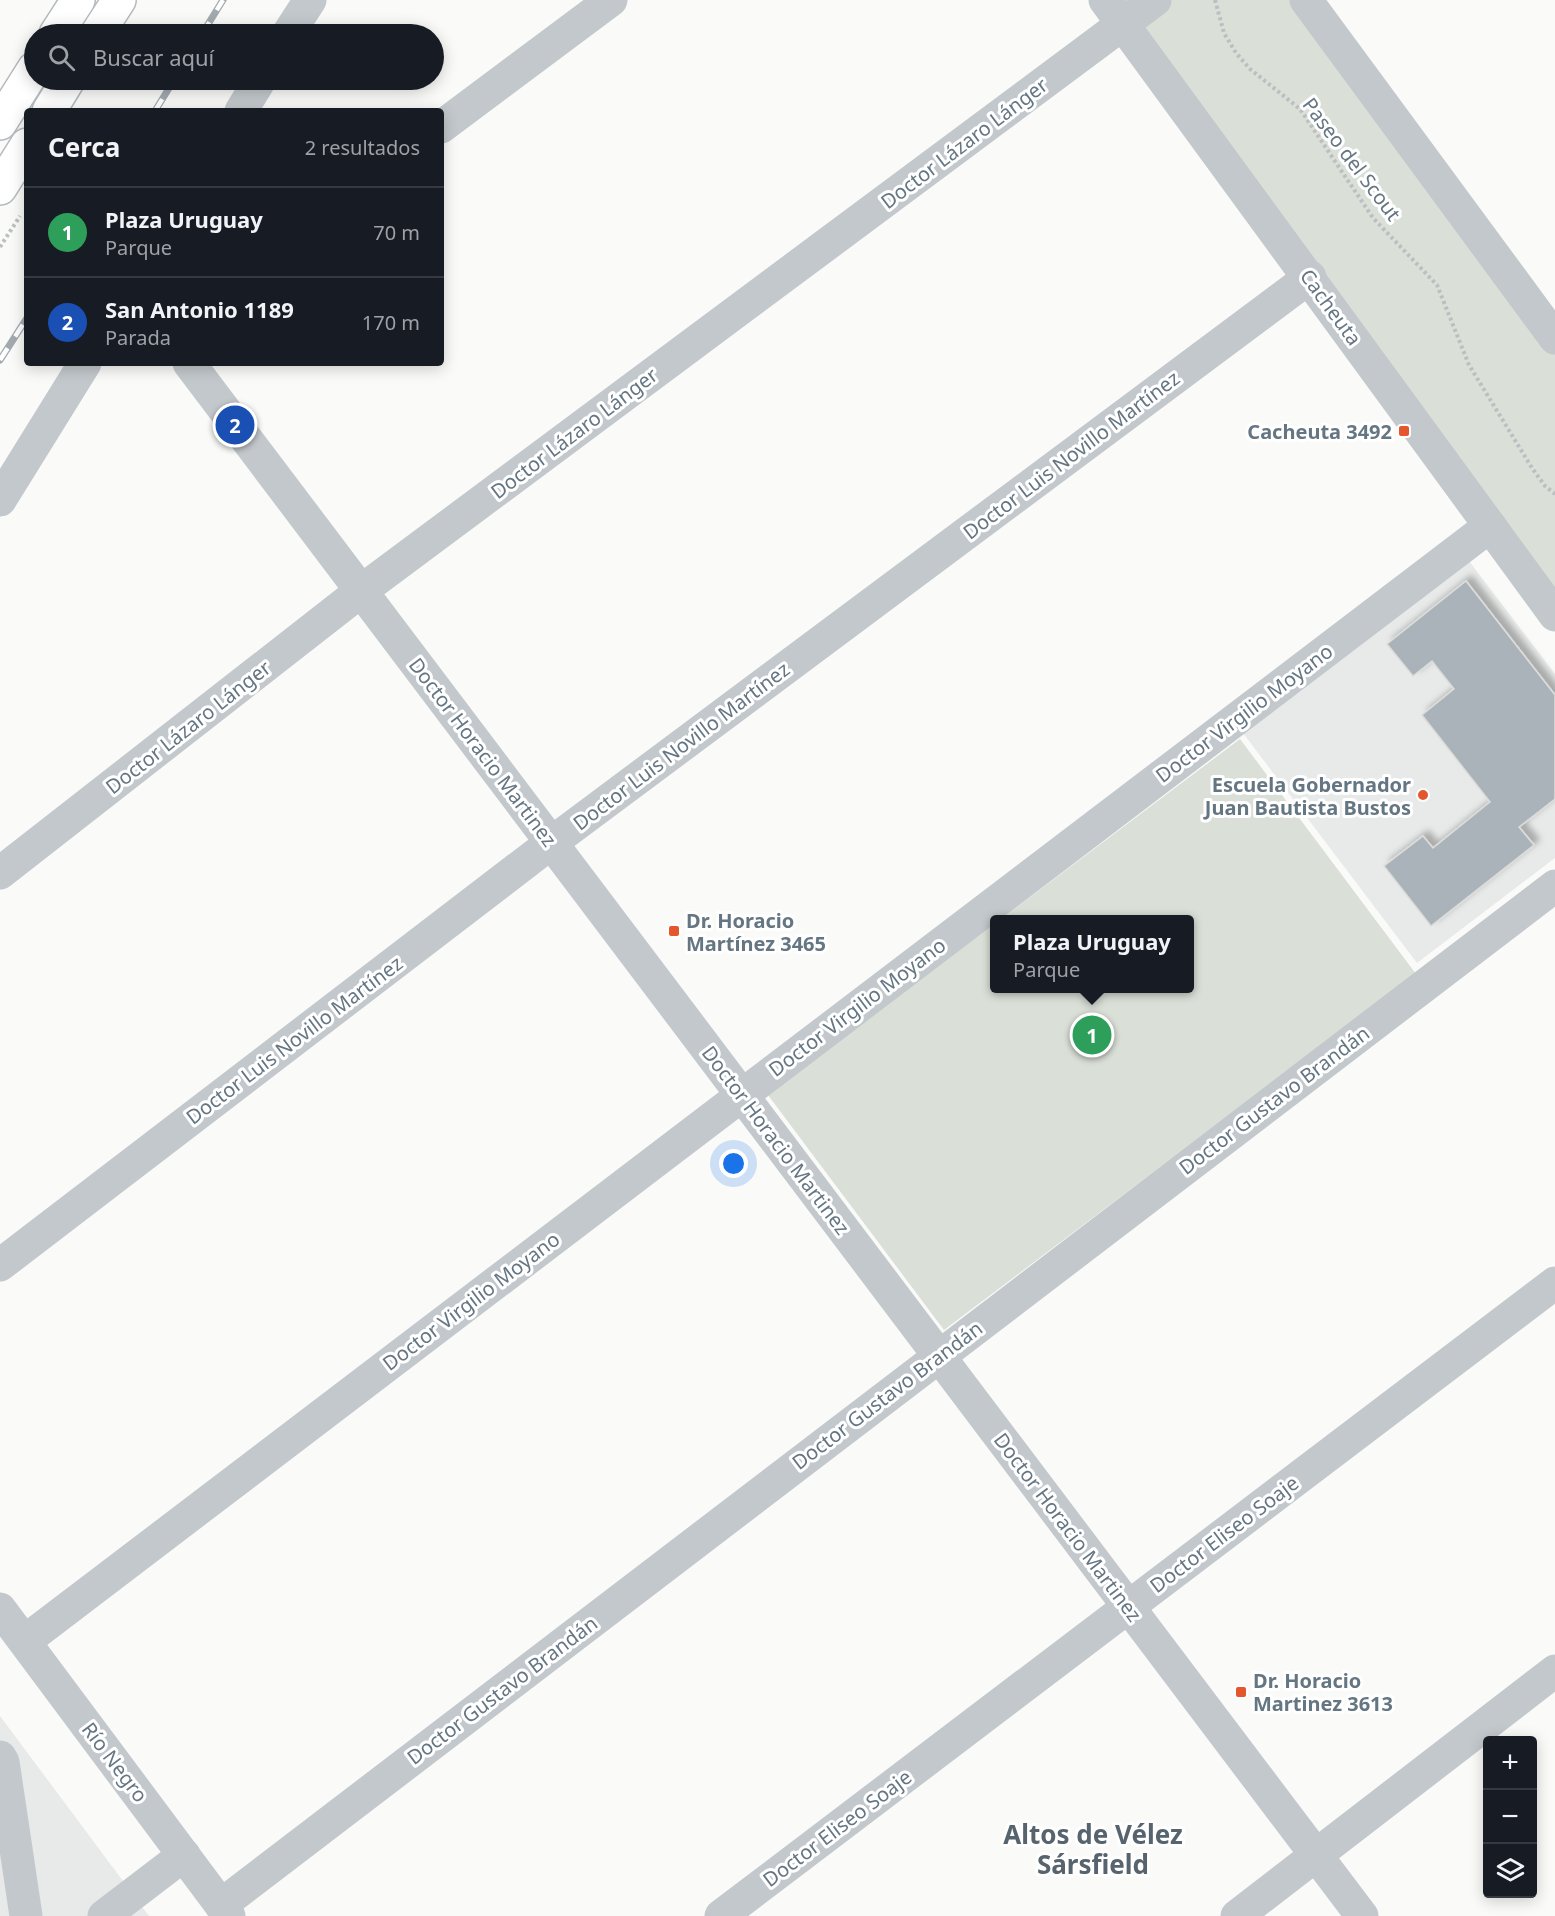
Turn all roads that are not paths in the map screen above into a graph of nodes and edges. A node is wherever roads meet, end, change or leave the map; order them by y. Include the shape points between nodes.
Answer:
1 (78, 0) edge
2 (119, 0) edge
3 (310, 0) edge
4 (610, 0) edge
5 (1155, 0) edge
6 (1306, 0) edge
7 (1114, 12) edge
8 (62, 24) edge
9 (103, 24) edge
10 (294, 24) edge
11 (24, 85) edge
12 (62, 90) edge
13 (254, 90) edge
14 (51, 108) edge
15 (243, 108) edge
16 (0, 123) edge
17 (444, 125) edge
18 (24, 150) edge
19 (0, 188) edge
20 (1310, 277) junction
21 (1555, 338) edge
22 (83, 366) edge
23 (191, 366) edge
24 (0, 500) edge
25 (1490, 526) junction
26 (362, 591) junction
27 (1555, 615) edge
28 (551, 843) junction
29 (0, 873) edge
30 (1555, 886) edge
31 (742, 1094) junction
32 (0, 1265) edge
33 (1555, 1283) edge
34 (939, 1356) junction
35 (1129, 1607) junction
36 (0, 1609) edge
37 (25, 1641) junction
38 (1555, 1671) edge
39 (0, 1757) edge
40 (1316, 1855) junction
41 (184, 1856) junction
42 (225, 1911) edge
43 (26, 1916) edge
44 (104, 1916) edge
45 (721, 1916) edge
46 (1236, 1916) edge
47 (1362, 1916) edge

1 - 8 main road
2 - 9 main road
3 - 10 street
4 - 17 street
5 - 7 street, Doctor Lázaro Lánger
6 - 21 street
7 - 20 street, Cacheuta
7 - 26 street, Doctor Lázaro Lánger
11 - 16 main road
12 - 14 main road
13 - 15 street
18 - 19 main road
20 - 25 street, Cacheuta
20 - 28 street, Doctor Luis Novillo Martínez
22 - 24 street
23 - 26 street, Doctor Horacio Martinez
25 - 27 street, Cacheuta
25 - 31 street, Doctor Virgilio Moyano
26 - 28 street, Doctor Horacio Martinez
26 - 29 street, Doctor Lázaro Lánger
28 - 31 street, Doctor Horacio Martinez
28 - 32 street, Doctor Luis Novillo Martínez
30 - 34 street, Doctor Gustavo Brandán
31 - 34 street, Doctor Horacio Martinez
31 - 37 street, Doctor Virgilio Moyano
33 - 35 street, Doctor Eliseo Soaje
34 - 35 street, Doctor Horacio Martinez
34 - 42 street, Doctor Gustavo Brandán
35 - 40 street, Doctor Horacio Martinez
35 - 45 street, Doctor Eliseo Soaje
36 - 37 street, Río Negro
37 - 41 street, Río Negro
38 - 40 street
39 - 43 street
40 - 46 street
40 - 47 street, Doctor Horacio Martinez
41 - 42 street, Río Negro
41 - 44 street

